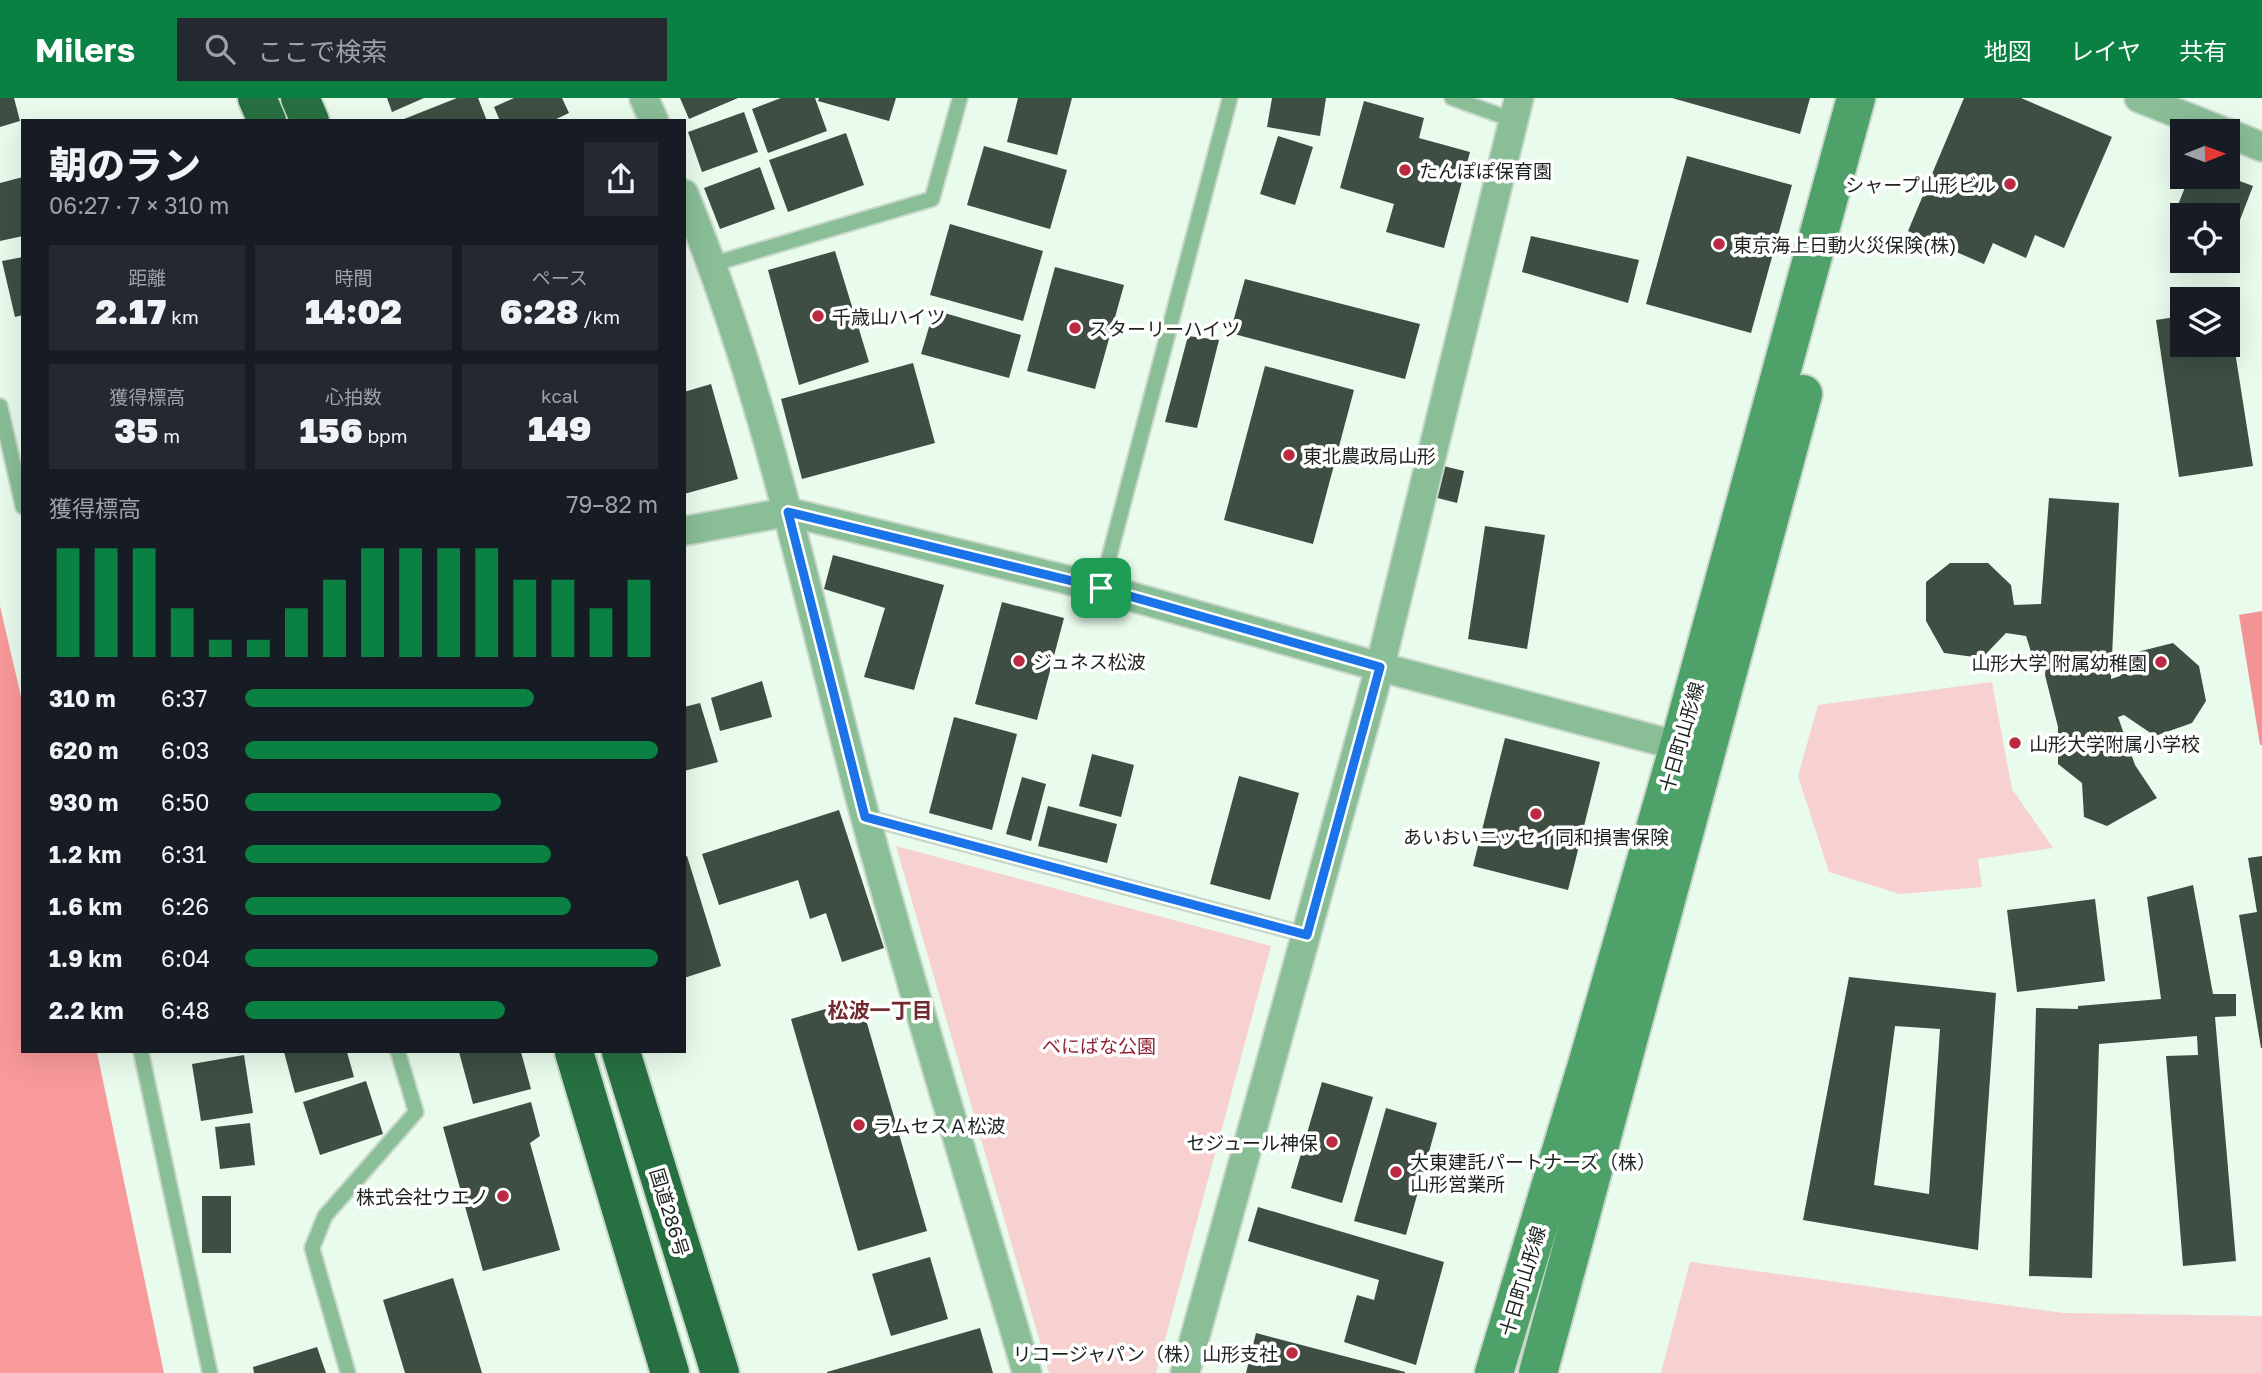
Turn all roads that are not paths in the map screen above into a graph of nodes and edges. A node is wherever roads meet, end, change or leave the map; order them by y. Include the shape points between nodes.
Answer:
1 (257, 98) edge
2 (300, 98) edge
3 (644, 98) edge
4 (960, 98) edge
5 (1230, 98) edge
6 (1452, 98) edge
7 (1856, 98) edge
8 (1882, 98) edge
9 (2139, 98) edge
10 (1516, 109) edge
11 (266, 119) edge
12 (309, 119) edge
13 (653, 119) edge
14 (2192, 119) edge
15 (2240, 139) edge
16 (2262, 147) edge
17 (686, 199) edge
18 (713, 264) junction
19 (0, 406) edge
20 (21, 499) edge
21 (788, 512) junction
22 (686, 531) edge
23 (1101, 588) junction
24 (1380, 667) junction
25 (1679, 746) junction
26 (865, 817) junction
27 (1307, 935) junction
28 (141, 1053) edge
29 (398, 1053) edge
30 (574, 1053) edge
31 (621, 1053) edge
32 (210, 1373) edge
33 (348, 1373) edge
34 (670, 1373) edge
35 (720, 1373) edge
36 (1027, 1373) edge
37 (1185, 1373) edge
38 (1494, 1373) edge
39 (1538, 1373) edge

1 - 11 highway
2 - 12 highway
3 - 13 street
4 - 18 lane via 932,199
5 - 23 lane
6 - 10 lane
7 - 25 main road, 十日町山形線
8 - 39 main road, 十日町山形線
9 - 14 street
10 - 24 street
15 - 16 street
17 - 18 street
18 - 21 street
19 - 20 lane
21 - 22 street
21 - 23 street
21 - 26 street
23 - 24 street
24 - 25 street
24 - 27 street
25 - 38 main road, 十日町山形線
26 - 27 lane
26 - 36 street
27 - 37 street
28 - 32 lane
29 - 33 lane via 416,1112 325,1216 312,1248
30 - 34 highway
31 - 35 highway, 国道286号

